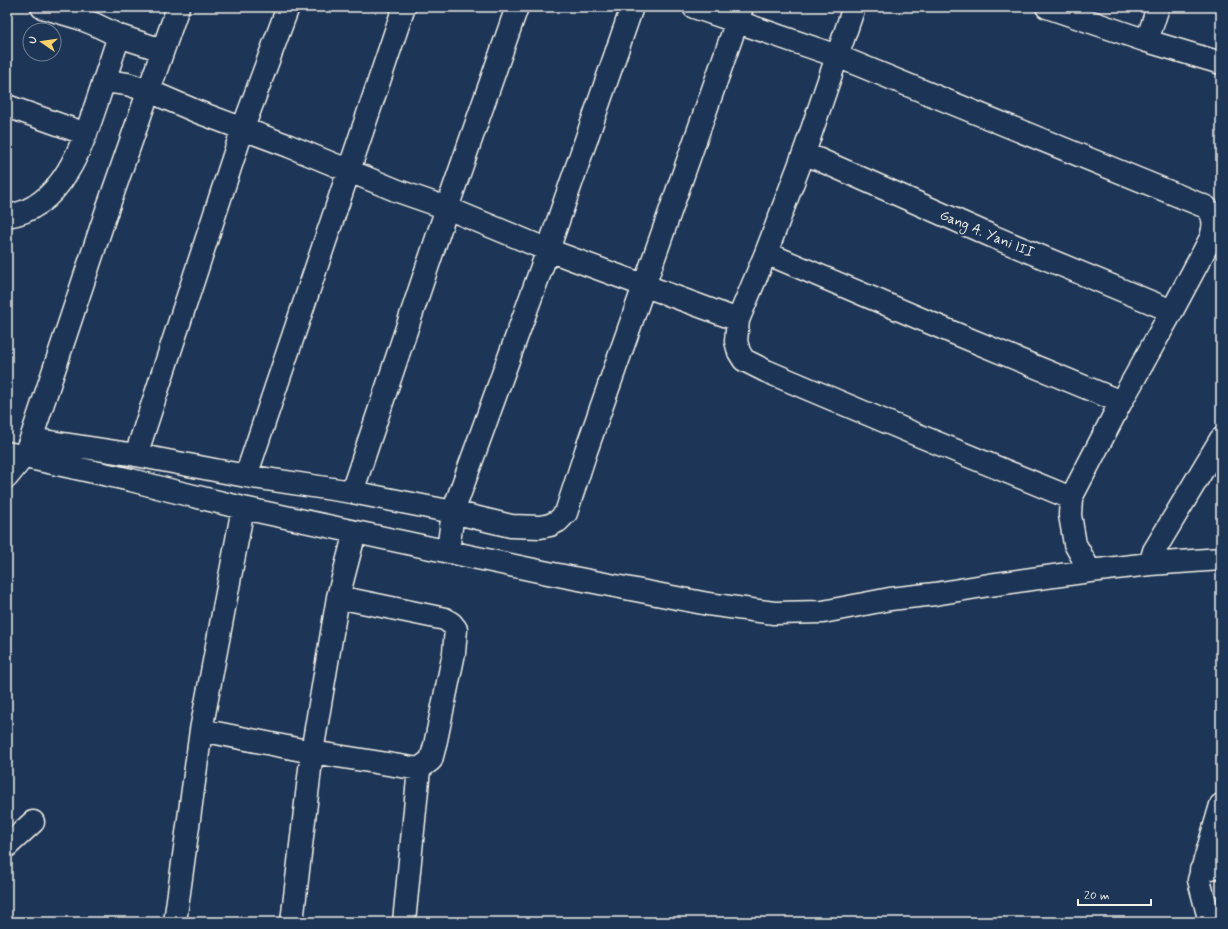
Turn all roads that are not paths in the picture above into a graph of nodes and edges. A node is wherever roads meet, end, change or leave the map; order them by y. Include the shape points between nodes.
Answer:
1 (42, 7) edge
2 (178, 7) edge
3 (288, 7) edge
4 (404, 7) edge
5 (517, 7) edge
6 (632, 7) edge
7 (694, 7) edge
8 (854, 7) edge
9 (1046, 7) edge
10 (1158, 7) edge
11 (739, 15) edge
12 (119, 36) junction
13 (1147, 41) junction
14 (162, 50) junction
15 (837, 56) junction
16 (1221, 63) edge
17 (104, 81) junction
18 (149, 91) junction
19 (7, 106) edge
20 (243, 128) junction
21 (86, 134) junction
22 (804, 153) junction
23 (348, 171) junction
24 (447, 208) junction
25 (7, 216) edge
26 (548, 250) junction
27 (766, 253) junction
28 (644, 286) junction
29 (1172, 311) junction
30 (738, 320) junction
31 (1121, 402) junction
32 (1221, 439) edge
33 (21, 449) edge
34 (136, 455) junction
35 (7, 476) edge
36 (246, 476) junction
37 (352, 492) junction
38 (1071, 498) junction
39 (243, 508) junction
40 (453, 512) junction
41 (355, 532) junction
42 (448, 551) junction
43 (1221, 559) edge
44 (1150, 564) junction
45 (1090, 571) junction
46 (338, 597) junction
47 (201, 730) junction
48 (312, 752) junction
49 (419, 769) junction
50 (1221, 805) edge
51 (33, 822) dead end
52 (7, 846) edge
53 (1207, 872) edge
54 (175, 922) edge
55 (292, 922) edge
56 (404, 922) edge
57 (1210, 922) edge

1 - 12 street via 94,24
2 - 14 street
3 - 20 street
4 - 23 street
5 - 24 street
6 - 26 street
7 - 11 street
8 - 15 street
9 - 13 street
10 - 13 street
11 - 15 street
11 - 28 street
12 - 14 street
12 - 17 street
13 - 16 street
14 - 18 street
15 - 22 street
15 - 29 street via 1206,207 1214,226 1211,238
17 - 18 street via 127,84
17 - 21 street
18 - 20 street
18 - 33 street
19 - 21 street
20 - 23 street
20 - 34 street
21 - 25 street via 58,187 31,208 17,215
22 - 27 street
22 - 29 street, Gang A. Yani III via 994,237
23 - 24 street
23 - 36 street
24 - 26 street
24 - 37 street
26 - 28 street
26 - 40 street
27 - 30 street
27 - 31 street
28 - 30 street
28 - 40 street via 566,513 558,521 540,527 510,526
29 - 31 street
30 - 38 street via 736,347 744,360
31 - 38 street
32 - 44 street via 1154,551
33 - 34 street
33 - 35 street
33 - 39 street
34 - 36 street
36 - 37 street
37 - 40 street
38 - 45 street via 1070,515 1075,544
39 - 41 street
39 - 47 street
40 - 42 street
41 - 42 street
41 - 46 street
42 - 45 street via 548,573 774,613 823,612 890,599
43 - 44 street
44 - 45 street
46 - 48 street
46 - 49 street via 445,619 456,629 454,653 436,745 431,760
47 - 48 street
47 - 54 street
48 - 49 street
48 - 55 street
49 - 56 street
50 - 53 street
51 - 52 street
53 - 57 street

